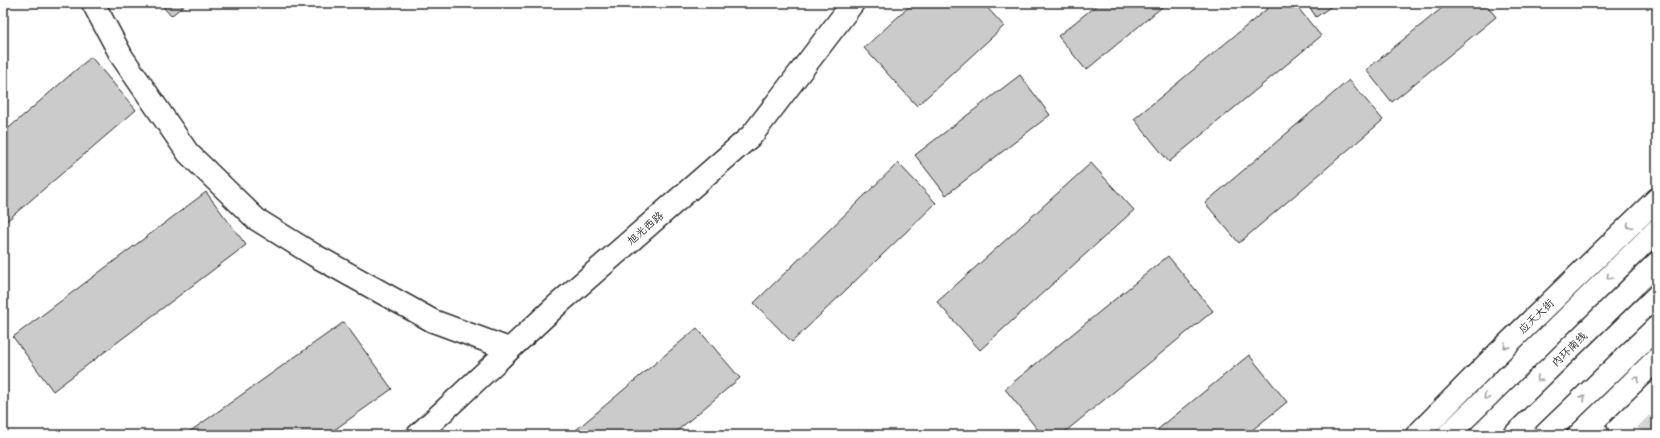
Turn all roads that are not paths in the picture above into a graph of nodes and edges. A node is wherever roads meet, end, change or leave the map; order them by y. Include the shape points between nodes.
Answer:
1 (93, 3) edge
2 (853, 3) edge
3 (1657, 199) edge
4 (1657, 230) edge
5 (1657, 264) edge
6 (1657, 327) edge
7 (509, 349) junction
8 (1657, 359) edge
9 (1591, 434) edge
10 (418, 435) edge
11 (1417, 435) edge
12 (1448, 435) edge
13 (1481, 435) edge
14 (1545, 435) edge

1 - 7 main road via 122,57 188,153 256,219 314,255 433,321
2 - 7 main road, 旭光西路 via 752,135
3 -> 11 main road, 应天大街
4 -> 12 main road
5 -> 13 main road, 内环南线
14 -> 6 main road
7 - 10 main road, 旭光西路
9 -> 8 main road

